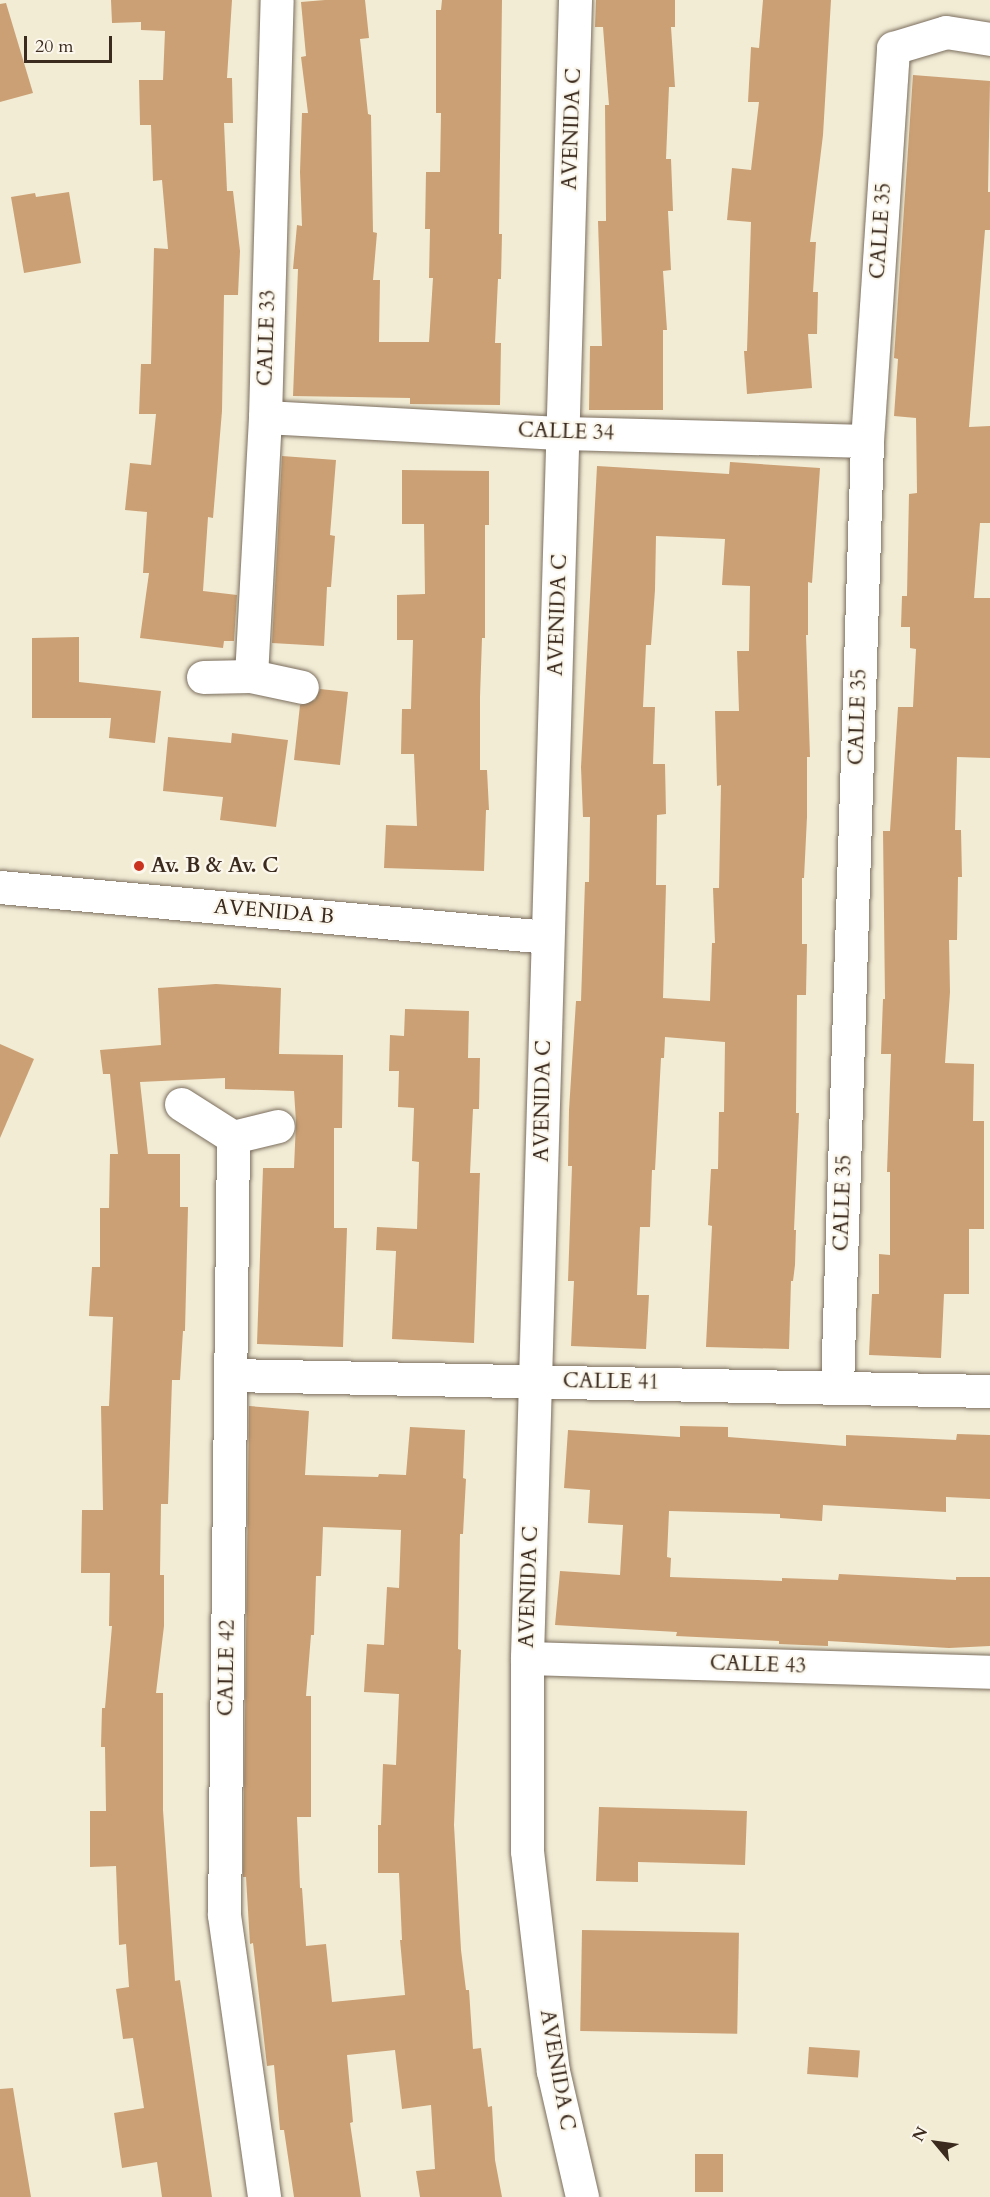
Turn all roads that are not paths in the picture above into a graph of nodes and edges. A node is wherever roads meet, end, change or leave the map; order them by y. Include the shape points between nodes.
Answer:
1 (277, 0) edge
2 (575, 0) edge
3 (990, 39) edge
4 (265, 417) junction
5 (564, 433) junction
6 (867, 441) junction
7 (251, 675) junction
8 (203, 677) dead end
9 (302, 687) dead end
10 (0, 887) edge
11 (547, 938) junction
12 (181, 1104) dead end
13 (278, 1126) dead end
14 (233, 1137) junction
15 (231, 1375) junction
16 (536, 1380) junction
17 (837, 1387) junction
18 (990, 1391) edge
19 (527, 1658) junction
20 (990, 1672) edge
21 (264, 2197) edge
22 (582, 2197) edge

1 - 4 street, CALLE 33
2 - 5 street, AVENIDA C
3 - 6 street, CALLE 35 via 946,32 893,48
4 - 5 street, CALLE 34
4 - 7 street, CALLE 33
5 - 6 street, CALLE 34
5 - 11 street, AVENIDA C
6 - 17 street, CALLE 35
7 - 8 street
7 - 9 street
10 - 11 street, AVENIDA B
11 - 16 street, AVENIDA C
12 - 14 street
13 - 14 street
14 - 15 street, CALLE 42
15 - 16 street, CALLE 41
15 - 21 street, CALLE 42 via 224,1915
16 - 17 street, CALLE 41
16 - 19 street, AVENIDA C
17 - 18 street, CALLE 41
19 - 20 street, CALLE 43
19 - 22 street, AVENIDA C via 527,1851 553,2071

